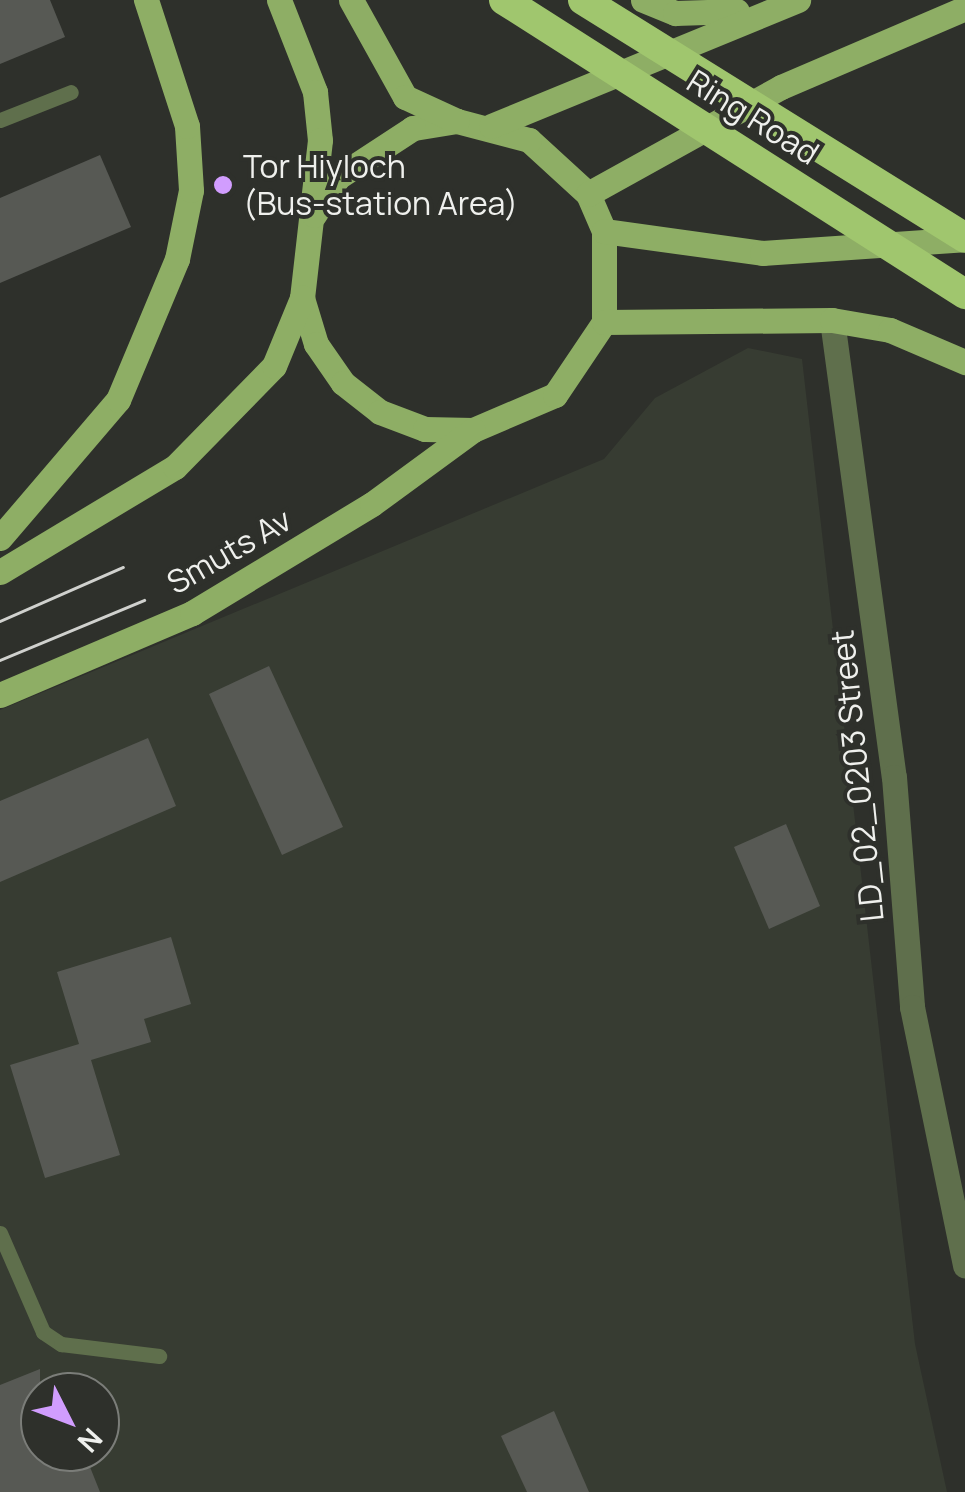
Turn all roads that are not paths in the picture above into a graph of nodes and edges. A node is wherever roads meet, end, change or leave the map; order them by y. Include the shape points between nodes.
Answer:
1 (146, 0) edge
2 (279, 0) edge
3 (351, 0) edge
4 (504, 0) edge
5 (582, 0) edge
6 (643, 0) edge
7 (788, 3) edge
8 (965, 8) edge
9 (71, 92) dead end
10 (0, 120) edge
11 (457, 121) junction
12 (491, 126) junction
13 (588, 194) junction
14 (314, 214) junction
15 (604, 231) junction
16 (965, 238) edge
17 (965, 294) edge
18 (302, 298) junction
19 (832, 320) junction
20 (604, 322) junction
21 (965, 362) edge
22 (472, 430) junction
23 (0, 538) edge
24 (0, 572) edge
25 (0, 695) edge
26 (963, 1221) edge
27 (0, 1232) edge
28 (965, 1266) edge
29 (160, 1356) dead end

1 - 23 main road via 187,126 191,190 177,259 118,400
2 - 14 main road via 315,92
3 - 11 main road via 406,97
4 - 17 highway, Ring Road
5 - 16 highway, Ring Road
6 - 7 main road via 702,15
7 - 12 main road
8 - 13 main road via 781,87
9 - 10 lane
11 - 12 main road
11 - 14 main road via 372,147
12 - 13 main road via 562,162
13 - 15 main road
14 - 18 main road
15 - 16 main road via 762,253
15 - 20 main road
18 - 22 main road via 316,344 343,383 380,412 425,428
18 - 24 main road via 274,366 175,467
19 - 20 main road
19 - 21 main road via 890,330
19 - 26 street, LD_02_0203 Street via 894,777 912,1007 930,1120
20 - 22 main road via 554,396
22 - 25 main road, Smuts Av via 372,504 192,613
26 - 28 street, LD_02_0203 Street
27 - 29 lane via 43,1332 61,1344

